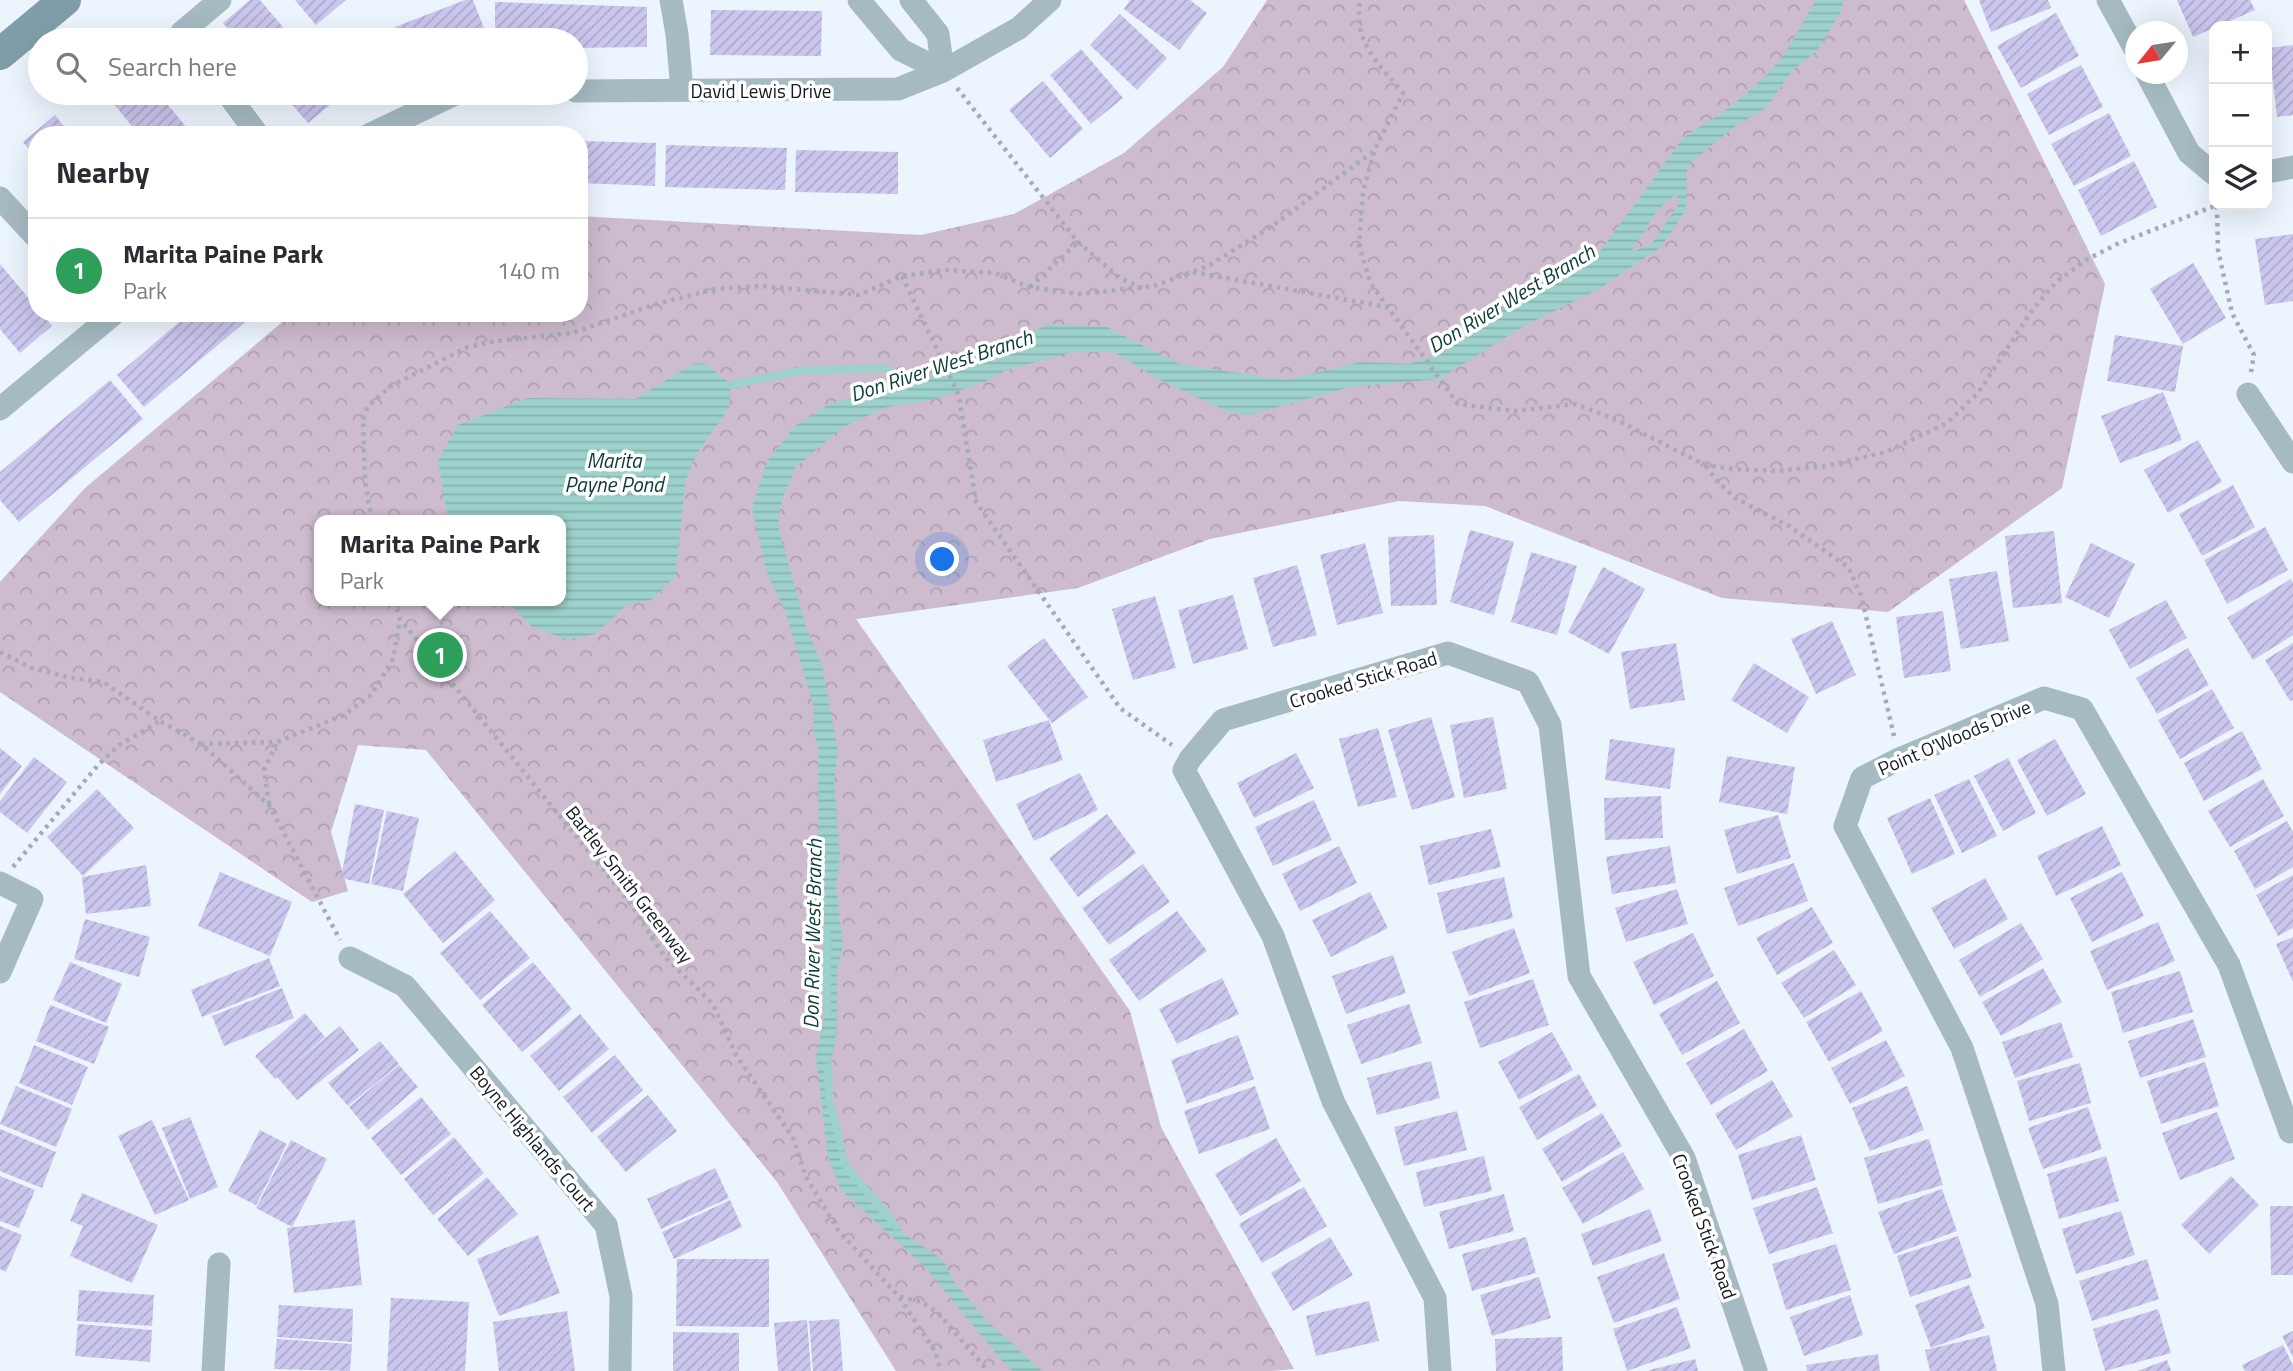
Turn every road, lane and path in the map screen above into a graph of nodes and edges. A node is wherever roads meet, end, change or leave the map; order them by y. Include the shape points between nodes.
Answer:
1 (65, 0) edge
2 (220, 0) edge
3 (671, 0) edge
4 (859, 0) edge
5 (911, 0) edge
6 (1050, 0) edge
7 (1360, 0) edge
8 (2108, 0) edge
9 (31, 28) edge
10 (187, 28) edge
11 (28, 31) edge
12 (2125, 31) edge
13 (0, 54) edge
14 (943, 71) junction
15 (2152, 84) edge
16 (682, 90) junction
17 (588, 91) edge
18 (968, 101) dead end
19 (236, 105) edge
20 (432, 105) edge
21 (251, 126) edge
22 (388, 126) edge
23 (1374, 151) junction
24 (2293, 167) edge
25 (2209, 170) edge
26 (2272, 171) edge
27 (0, 198) edge
28 (2209, 208) edge
29 (2217, 210) edge
30 (28, 228) edge
31 (1078, 242) junction
32 (1193, 272) junction
33 (902, 276) junction
34 (1029, 287) junction
35 (1143, 288) junction
36 (1388, 307) junction
37 (102, 322) edge
38 (2248, 394) joint
39 (0, 409) edge
40 (2293, 462) edge
41 (1705, 465) junction
42 (371, 515) edge
43 (396, 606) edge
44 (400, 619) junction
45 (0, 652) edge
46 (160, 721) junction
47 (277, 742) junction
48 (201, 744) junction
49 (1190, 759) junction
50 (1899, 759) junction
51 (269, 805) junction
52 (4, 878) edge
53 (350, 958) joint
54 (0, 972) edge
55 (2293, 1131) edge
56 (219, 1264) dead end
57 (899, 1297) junction
58 (214, 1371) edge
59 (620, 1371) edge
60 (941, 1371) edge
61 (988, 1371) edge
62 (1440, 1371) edge
63 (1756, 1371) edge
64 (2054, 1371) edge

1 - 9 main road
2 - 10 street
3 - 16 street
4 - 14 street via 901,51
5 - 14 street via 938,34
6 - 14 street, David Lewis Drive via 1019,27
7 - 23 path via 1363,42 1403,93
8 - 12 street
11 - 13 main road
14 - 16 street, David Lewis Drive via 898,89
15 - 25 street via 2189,153
16 - 17 street, David Lewis Drive
18 - 31 path
19 - 21 street
20 - 22 street
23 - 32 path via 1272,226
23 - 36 path via 1363,192 1359,246 1371,284
24 - 26 street
27 - 30 street
28 - 41 path via 2117,244 2056,282 1978,393 1947,423 1886,452 1826,466 1777,471
29 - 38 path via 2218,250 2232,313 2254,355
31 - 34 path
31 - 35 path via 1120,278
32 - 35 path
32 - 36 path
33 - 34 path via 944,270 995,273
33 - 42 path via 859,295 762,286 715,289 572,333 468,347 391,386 368,406 363,418
33 - 49 path via 959,396 976,502 1120,708
34 - 35 path via 1079,294
36 - 41 path via 1458,404 1515,411 1575,404
37 - 39 street
38 - 40 street
41 - 50 path via 1735,498 1789,526 1848,567 1861,595
43 - 44 path, Bartley Smith Greenway
44 - 47 path via 393,659 371,695 344,715
44 - 57 path, Bartley Smith Greenway via 631,904 664,956 713,1004 736,1055 793,1138 806,1177 838,1230
45 - 46 path via 32,668 103,682
46 - 48 path
46 - 52 path via 119,745 98,765
47 - 48 path
47 - 51 path via 264,770
48 - 51 path
49 - 62 street via 1184,770 1273,936 1333,1101 1435,1298
49 - 63 street, Crooked Stick Road via 1223,720 1448,653 1528,682 1550,726 1579,976 1684,1158
50 - 55 street, Point O'Woods Drive via 2043,698 2082,709 2229,965
50 - 64 street, Point O'Woods Drive via 1862,778 1845,826 1962,1048 2047,1304
51 - 53 path
52 - 54 street via 32,899
53 - 59 street, Boyne Highlands Court via 405,986 606,1225 621,1296
56 - 58 street
57 - 60 path, Bartley Smith Greenway via 935,1351
57 - 61 path, Bartley Smith Greenway via 922,1302 938,1313

